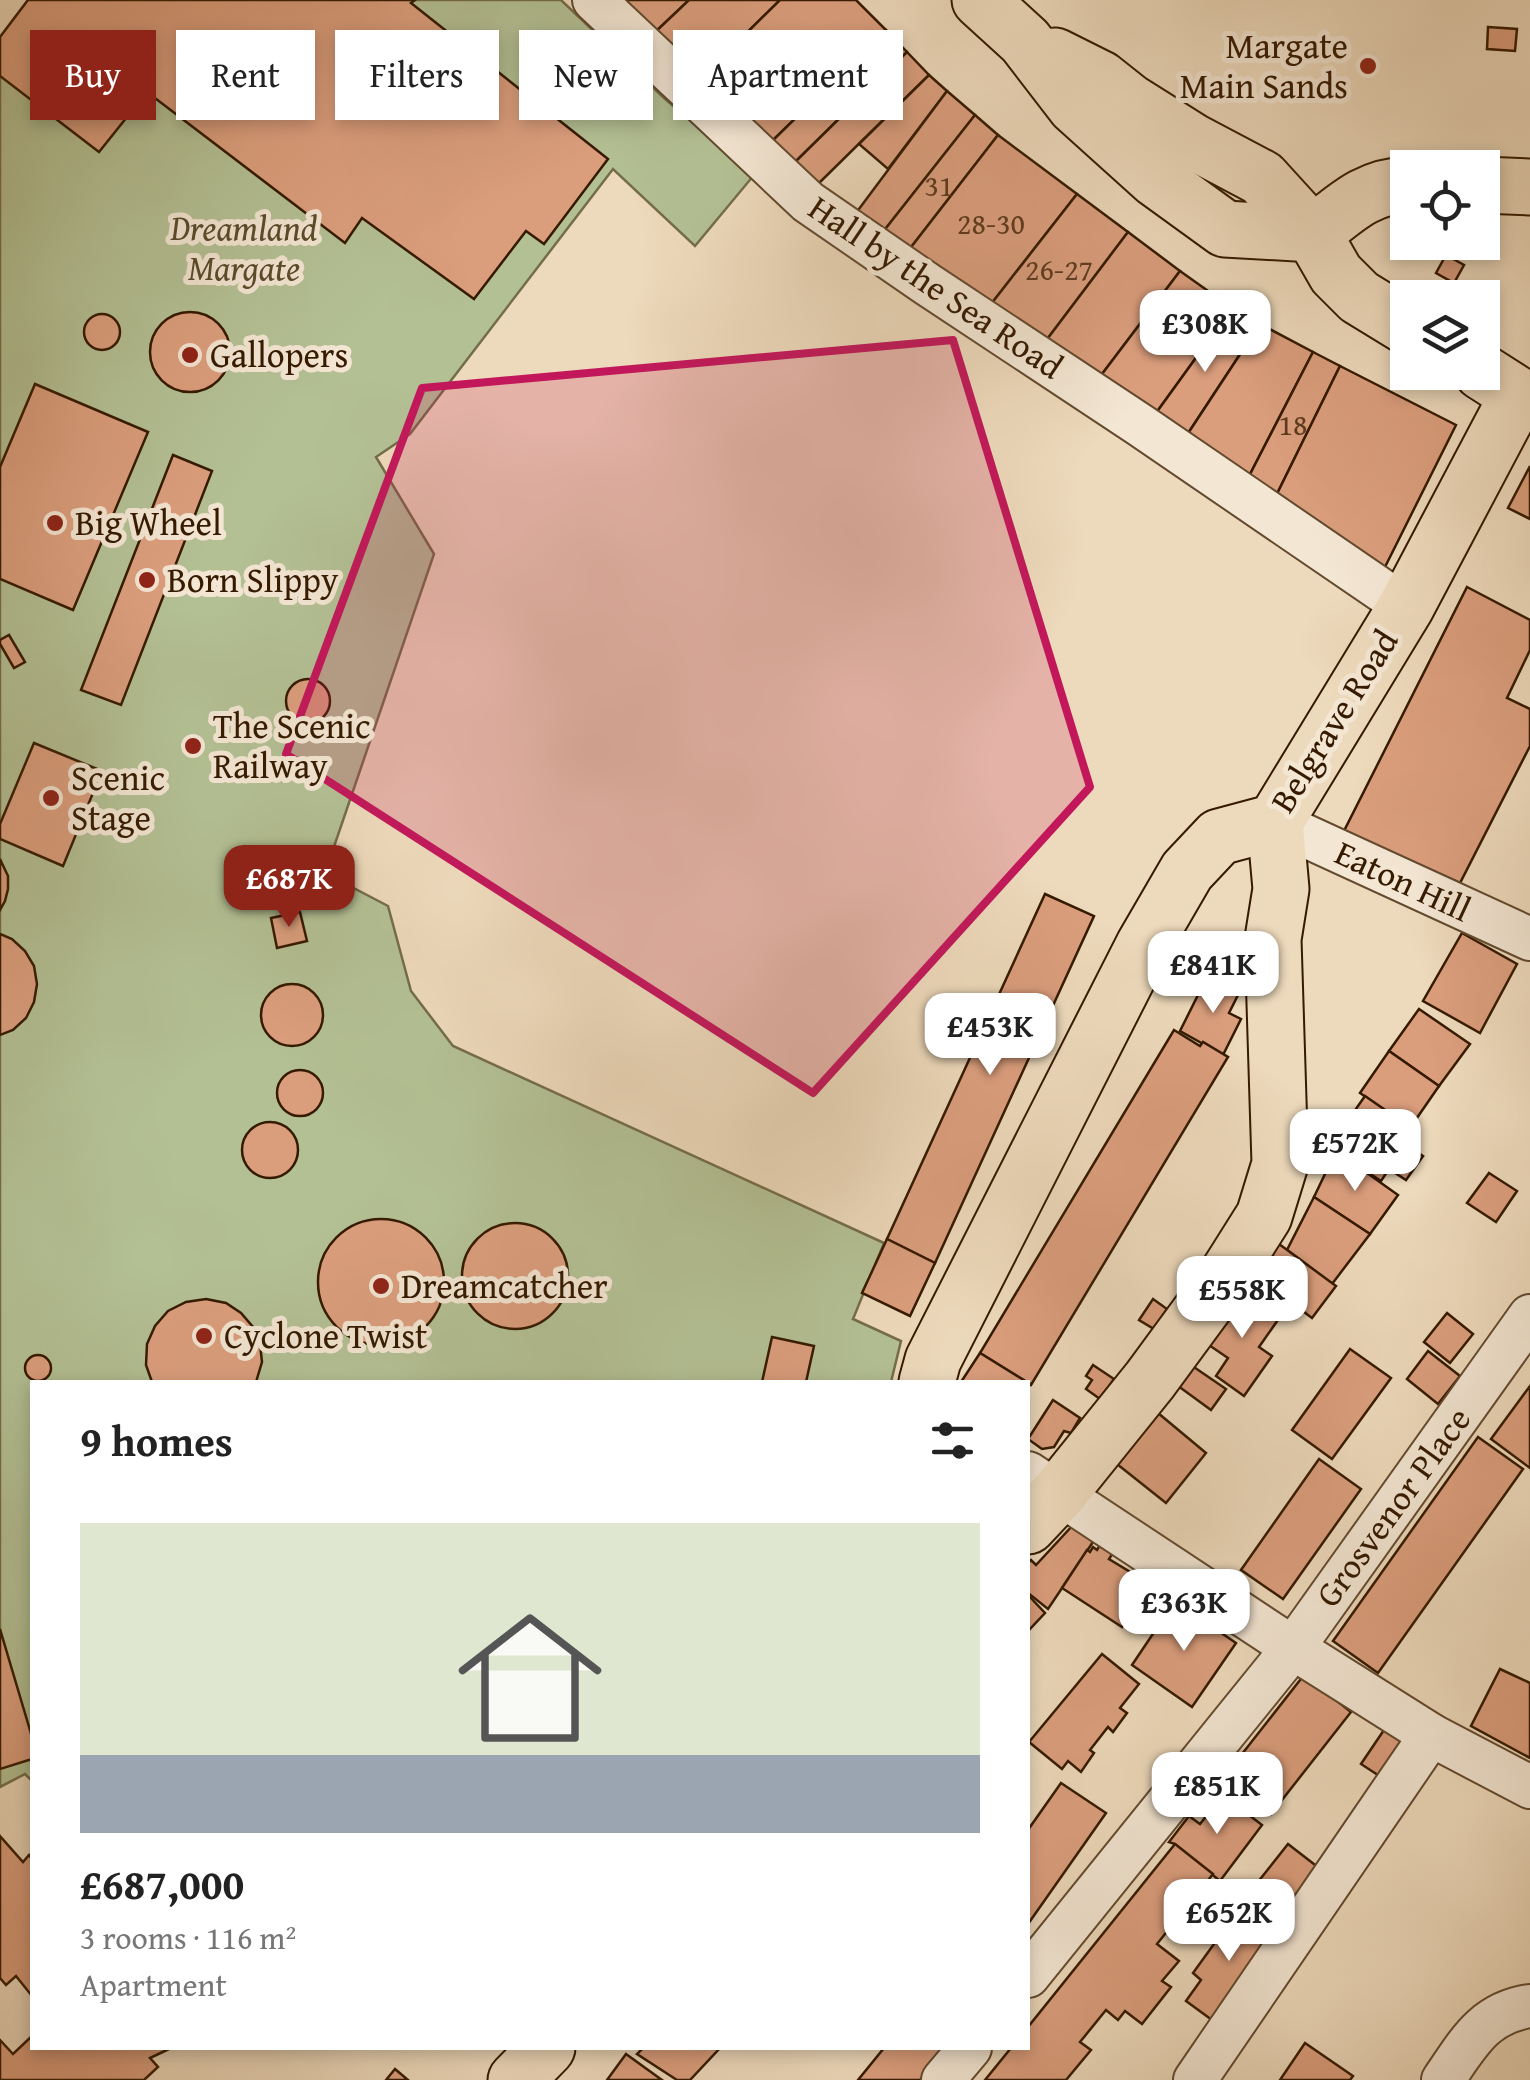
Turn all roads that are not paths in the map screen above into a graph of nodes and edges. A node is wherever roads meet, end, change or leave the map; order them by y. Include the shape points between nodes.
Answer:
1 (594, 0) edge
2 (980, 0) edge
3 (1390, 186) edge
4 (1500, 186) edge
5 (1530, 187) edge
6 (1314, 234) junction
7 (1390, 316) edge
8 (1510, 390) edge
9 (1406, 607) junction
10 (1275, 822) junction
11 (1530, 939) edge
12 (1530, 1316) edge
13 (928, 1380) edge
14 (1038, 1497) edge
15 (1293, 1648) junction
16 (1431, 1735) junction
17 (1530, 1787) edge
18 (1030, 1974) edge
19 (1530, 2006) edge
20 (544, 2050) edge
21 (968, 2050) edge
22 (516, 2080) edge
23 (943, 2080) edge
24 (1195, 2080) edge
25 (1443, 2080) edge

1 - 9 street, Hall by the Sea Road via 808,202
2 - 6 main road via 1025,42 1101,79 1192,141 1262,178
3 - 6 main road via 1372,191
4 - 5 main road
6 - 7 main road via 1336,274
8 - 9 main road, Belgrave Road
9 - 10 main road, Belgrave Road
10 - 11 street, Eaton Hill
10 - 13 main road, Belgrave Road via 1219,837 1188,871 1144,945
10 - 14 main road via 1281,889 1273,940 1280,1164 1264,1216 1150,1380
12 - 15 street, Grosvenor Place
14 - 15 street
15 - 16 street
15 - 18 street, Grosvenor Place
16 - 17 street
16 - 24 street
19 - 25 street via 1488,2022
20 - 22 main road
21 - 23 street

